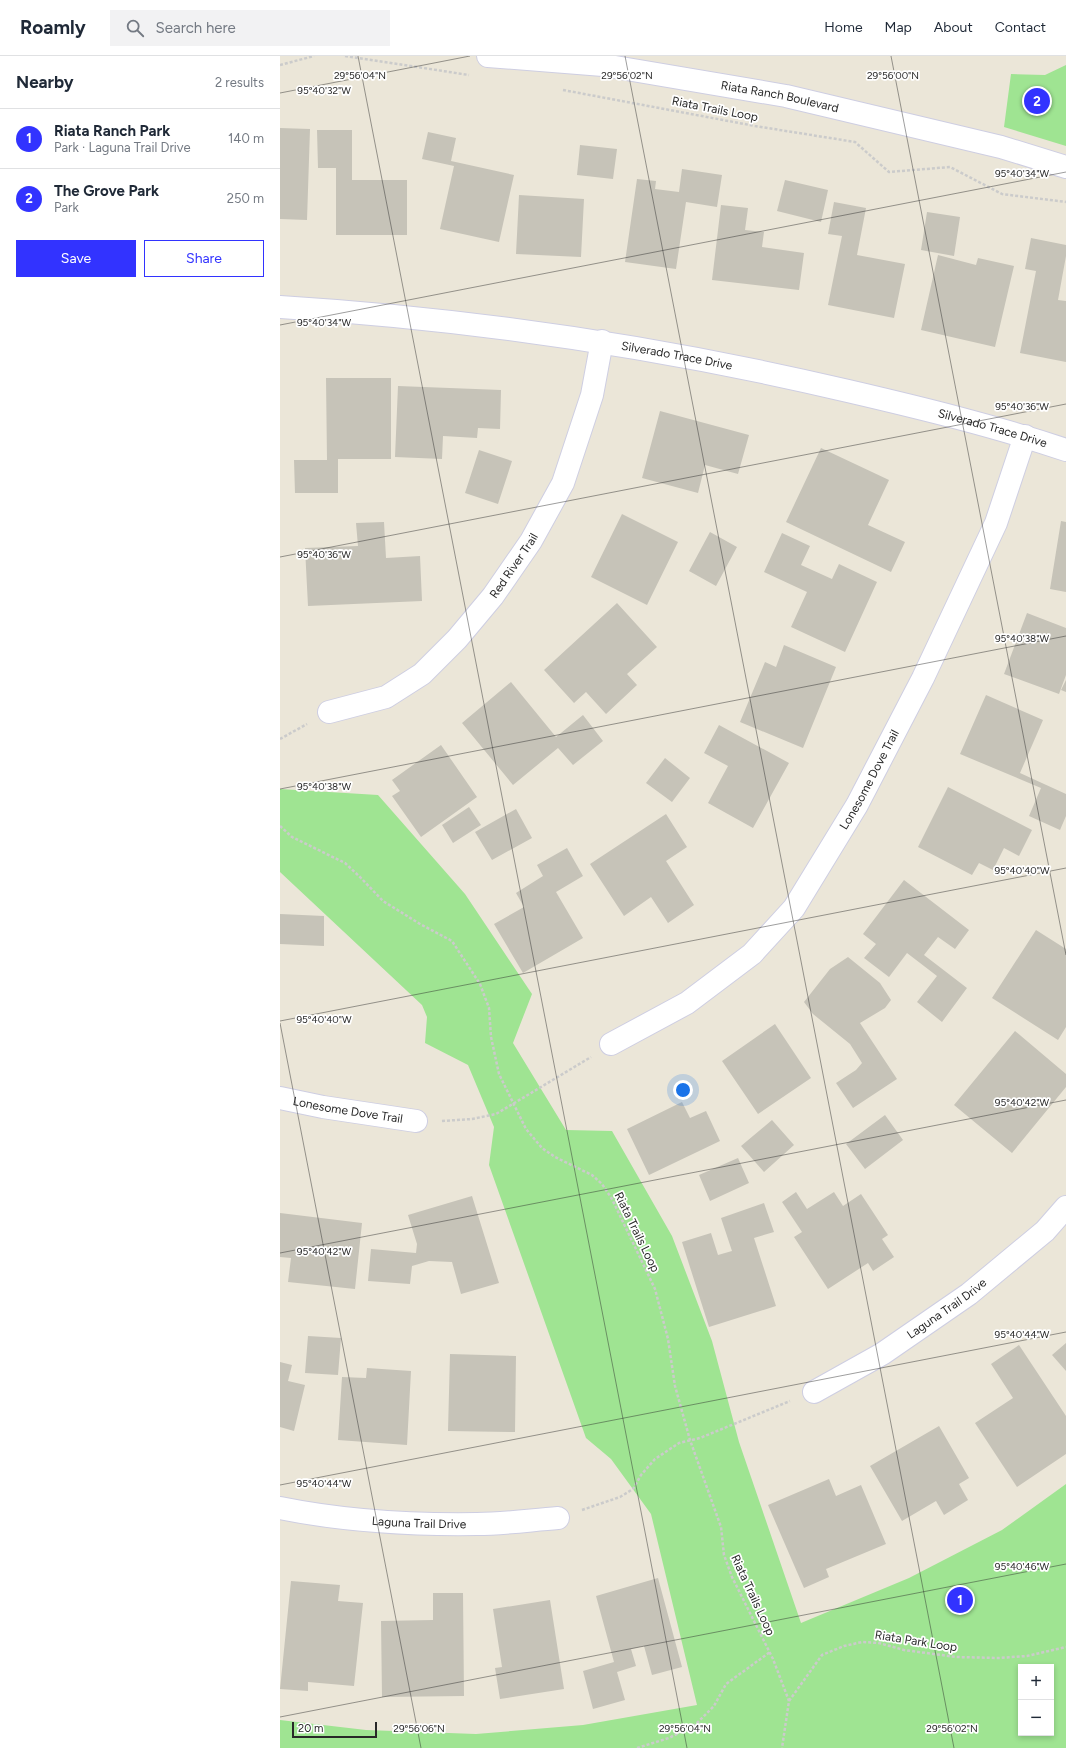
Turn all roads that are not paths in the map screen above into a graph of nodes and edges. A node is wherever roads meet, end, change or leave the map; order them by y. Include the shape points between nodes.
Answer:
1 (488, 56) edge
2 (604, 60) edge
3 (1066, 167) edge
4 (280, 308) edge
5 (602, 341) junction
6 (1025, 436) junction
7 (1066, 450) edge
8 (329, 712) road end
9 (611, 1044) road end
10 (280, 1098) edge
11 (416, 1122) road end
12 (1066, 1207) edge
13 (814, 1392) road end
14 (280, 1508) edge
15 (558, 1518) road end

1 - 2 street, Riata Ranch Boulevard
2 - 3 street, Riata Ranch Boulevard via 786,96 1001,147
4 - 5 street, Silverado Trace Drive via 450,321
5 - 6 street, Silverado Trace Drive via 778,375 896,402
5 - 8 street, Red River Trail via 592,395 563,483 531,541 493,596 457,639 422,674 386,697
6 - 7 street, Silverado Trace Drive
6 - 9 street, Lonesome Dove Trail via 996,524 923,678 857,805 794,908 752,954 687,1003
10 - 11 street, Lonesome Dove Trail via 323,1108
12 - 13 street, Laguna Trail Drive via 1045,1231 968,1294 882,1354
14 - 15 street, Laguna Trail Drive via 305,1513 398,1522 478,1524

